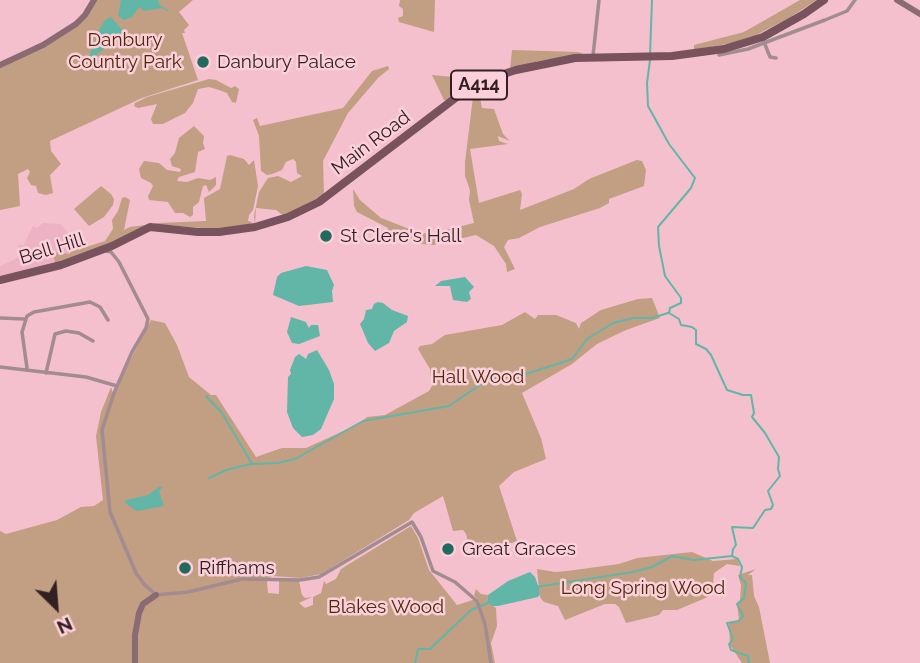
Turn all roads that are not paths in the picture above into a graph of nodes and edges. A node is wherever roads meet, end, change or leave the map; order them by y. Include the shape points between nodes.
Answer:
1 (94, 0) edge
2 (599, 0) edge
3 (824, 0) edge
4 (855, 0) edge
5 (897, 0) edge
6 (920, 14) edge
7 (790, 27) junction
8 (764, 42) junction
9 (719, 55) dead end
10 (593, 56) junction
11 (776, 58) dead end
12 (0, 65) edge
13 (111, 249) junction
14 (0, 280) edge
15 (0, 318) edge
16 (25, 319) junction
17 (108, 320) dead end
18 (93, 341) dead end
19 (0, 367) edge
20 (27, 368) junction
21 (46, 373) junction
22 (115, 385) junction
23 (156, 595) junction
24 (135, 663) edge
25 (491, 663) edge

1 - 12 street via 76,24
2 - 10 street
3 - 7 main road, A414
4 - 7 street via 840,14
5 - 6 street
7 - 8 street
7 - 10 main road, Main Road / A414 via 696,54
8 - 9 street
8 - 11 street via 769,57
10 - 13 main road, Main Road / A414 via 516,69 458,96 319,202 288,218 219,232 150,227
13 - 14 main road, Bell Hill / A414
13 - 22 street via 148,320
15 - 16 street
16 - 17 street via 34,312 90,302 100,307
16 - 20 street
18 - 21 street via 79,333 53,332
19 - 20 street
20 - 21 street
21 - 22 street
22 - 23 street via 102,430 110,512 136,573
23 - 24 street via 139,613
23 - 25 street via 251,578 319,577 412,522 433,571 477,601

